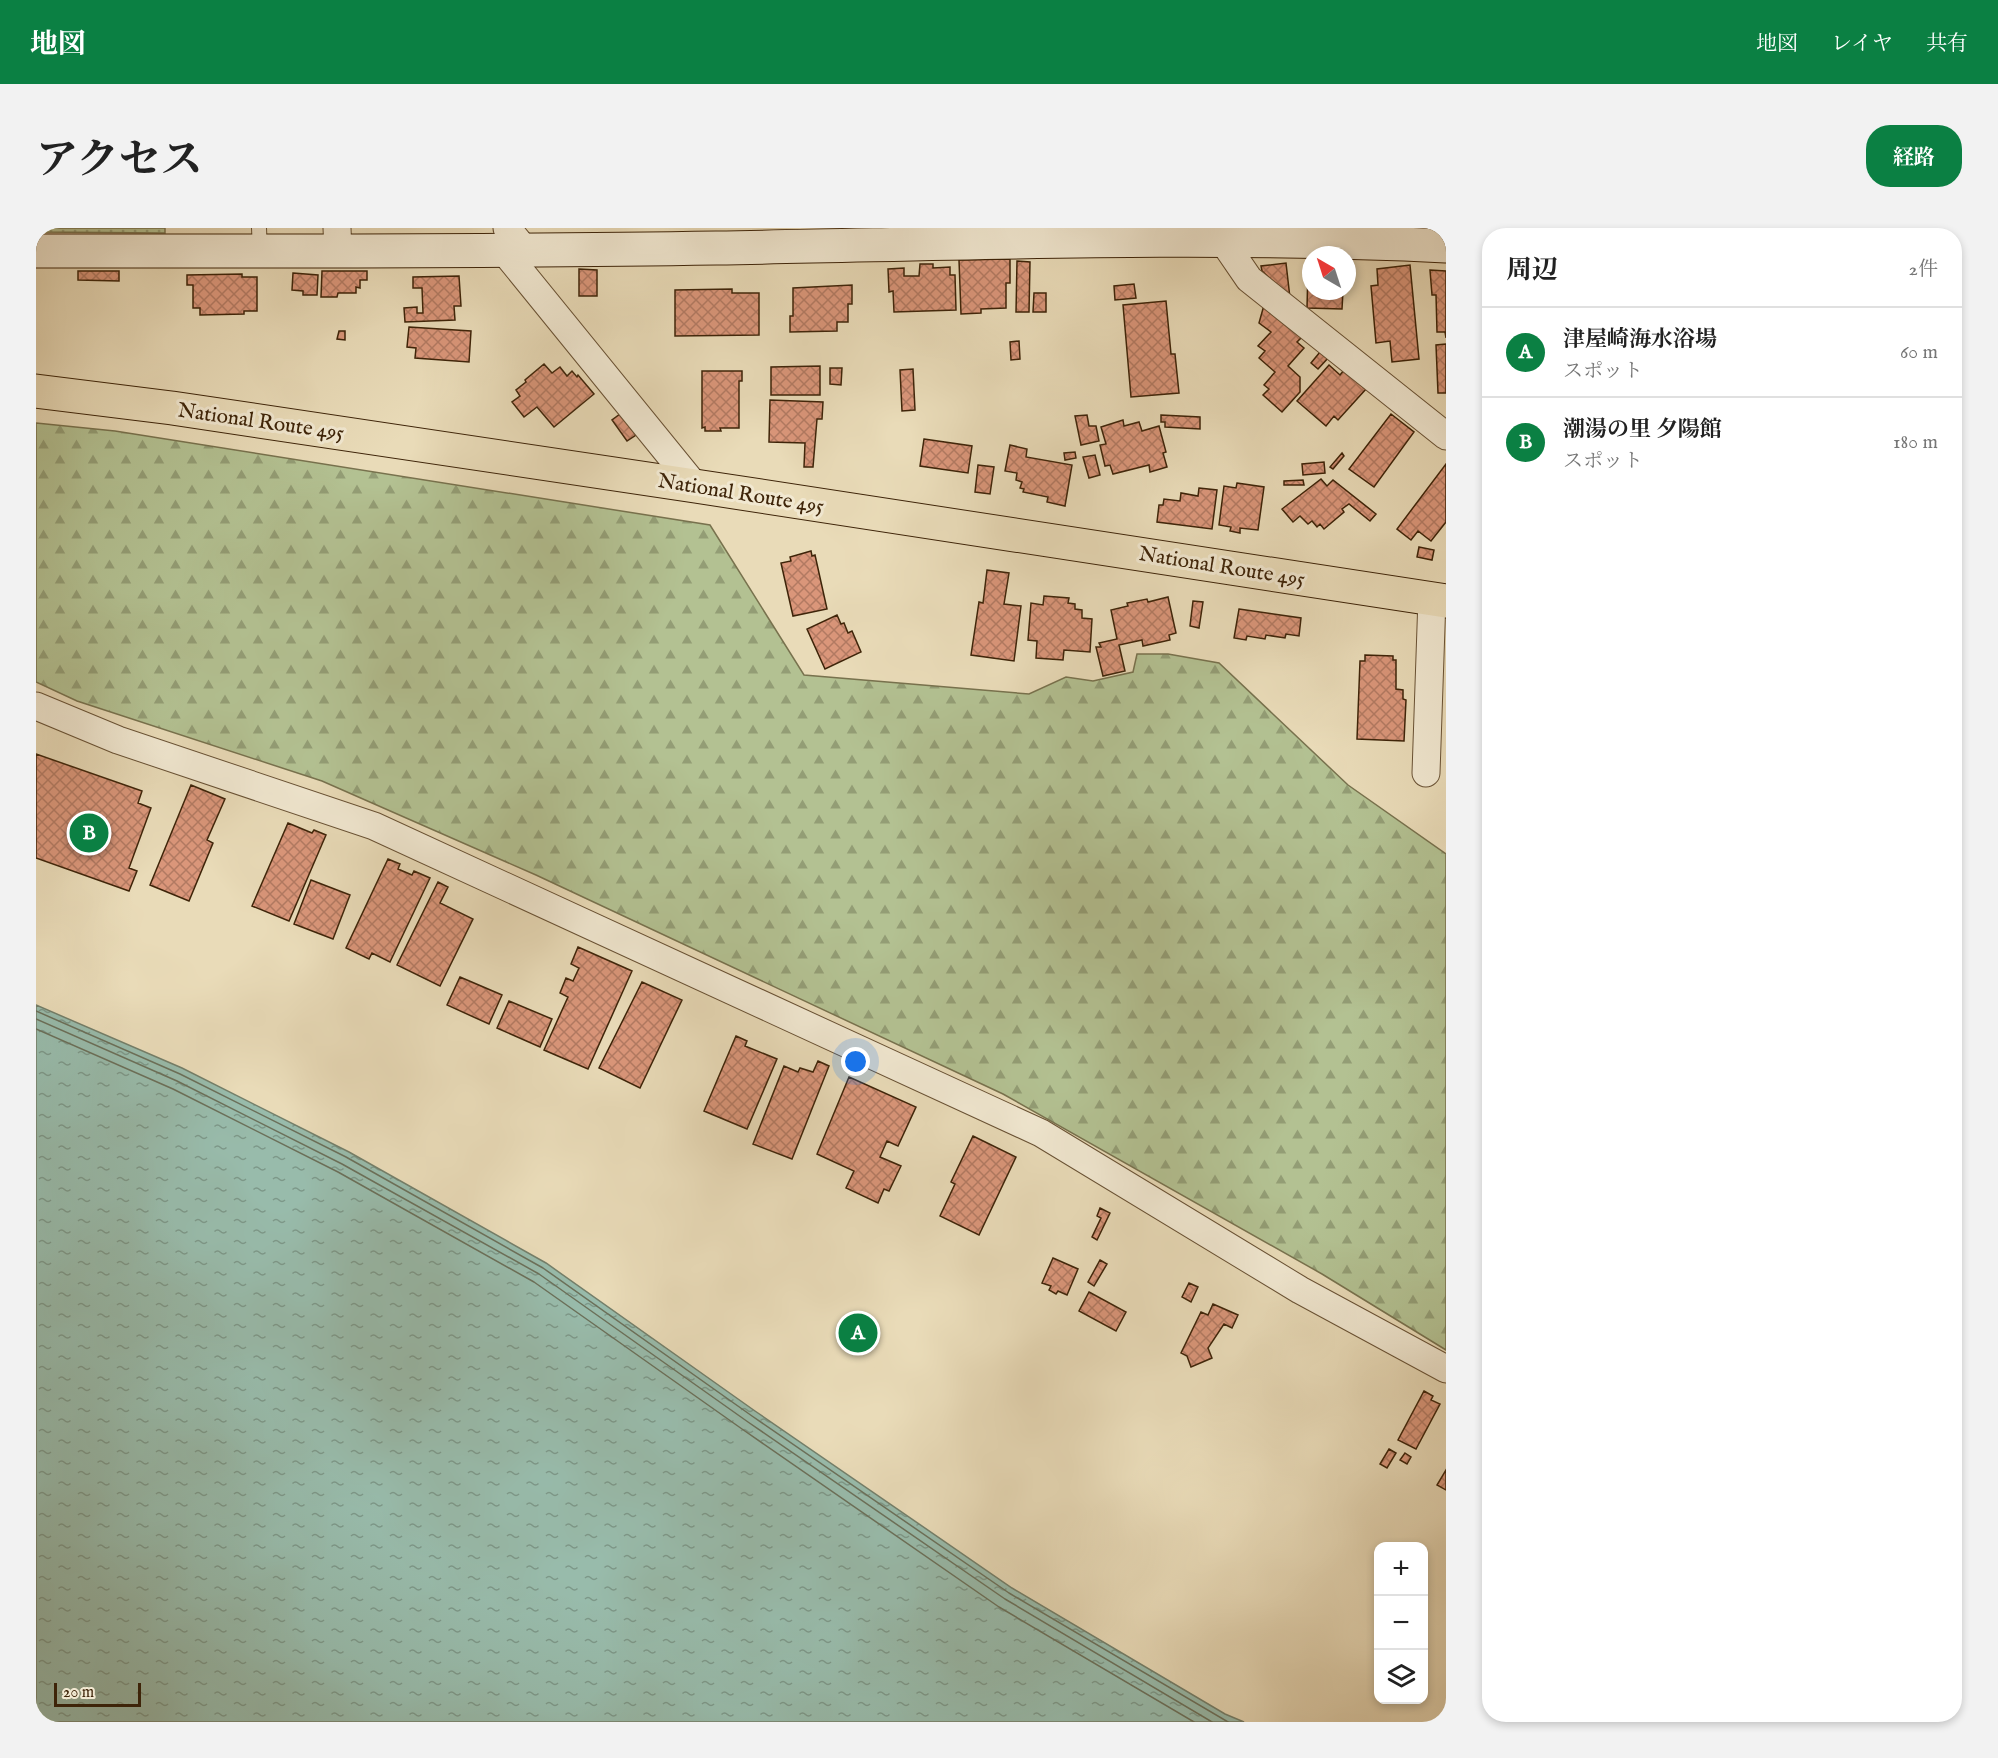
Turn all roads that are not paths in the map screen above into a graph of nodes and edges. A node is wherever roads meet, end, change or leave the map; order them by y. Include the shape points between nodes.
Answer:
1 (1183, 234) edge
2 (951, 235) edge
3 (819, 237) edge
4 (717, 238) edge
5 (259, 239) edge
6 (337, 240) edge
7 (1223, 241) junction
8 (512, 243) edge
9 (1446, 246) edge
10 (36, 251) edge
11 (36, 390) edge
12 (1446, 436) edge
13 (695, 486) junction
14 (1439, 600) edge
15 (36, 706) edge
16 (1426, 773) dead end
17 (1446, 1369) edge

1 - 2 street
1 - 7 street
2 - 3 street
3 - 4 street
4 - 8 street
5 - 6 street
5 - 10 street
6 - 8 street
7 - 9 street
7 - 12 street via 1249,279
8 - 13 street
11 - 13 highway, National Route 495
13 - 14 highway, National Route 495
14 - 16 street
15 - 17 street via 118,740 374,826 1030,1128 1300,1290

